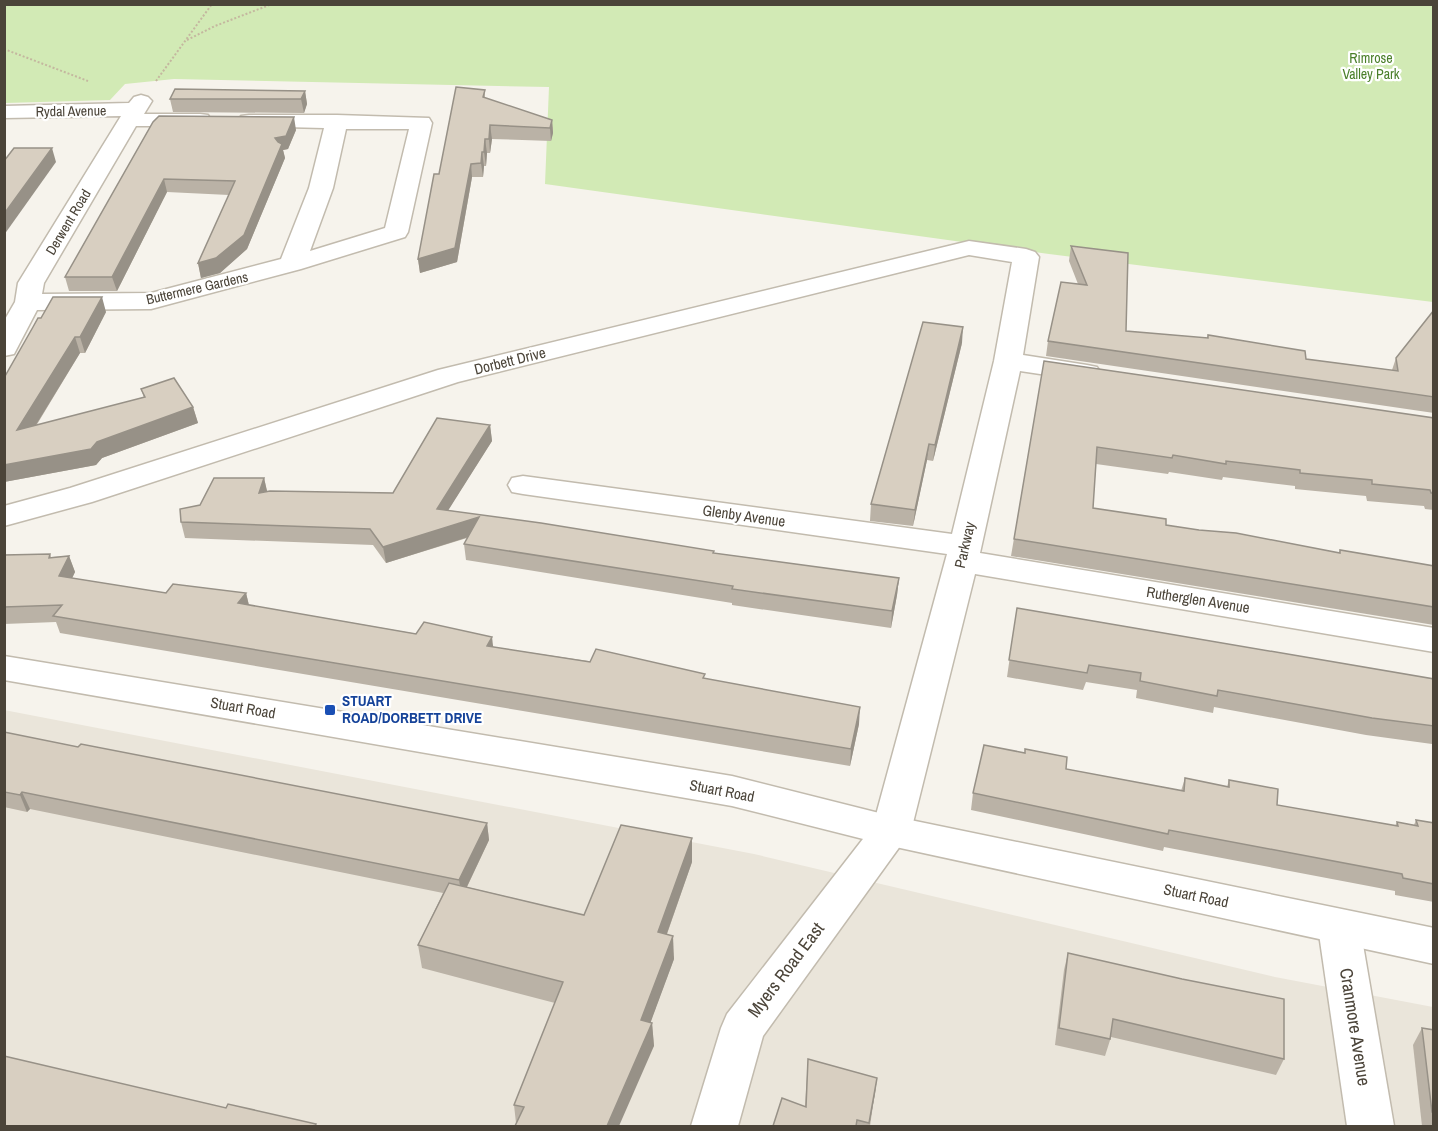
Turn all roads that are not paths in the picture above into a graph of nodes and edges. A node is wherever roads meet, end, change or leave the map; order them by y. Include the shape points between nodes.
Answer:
1 (136, 109) junction
2 (4, 112) edge
3 (337, 121) junction
4 (1026, 257) joint
5 (292, 264) junction
6 (4, 284) edge
7 (29, 292) junction
8 (4, 348) edge
9 (1008, 361) junction
10 (1114, 377) edge
11 (523, 485) dead end
12 (4, 516) edge
13 (963, 554) junction
14 (1434, 639) edge
15 (4, 668) edge
16 (891, 831) junction
17 (1340, 927) junction
18 (1434, 946) edge
19 (715, 1126) edge
20 (1371, 1126) edge

1 - 2 street, Rydal Avenue
1 - 3 street, Buttermere Gardens
1 - 7 street, Derwent Road
3 - 5 street via 321,188
3 - 5 street, Buttermere Gardens via 421,123 396,232
4 - 9 street, Parkway
4 - 12 street, Dorbett Drive via 969,248 448,376 81,495
5 - 7 street, Buttermere Gardens via 151,301
6 - 7 street, Buttermere Gardens
7 - 8 street, Derwent Road
9 - 10 street
9 - 13 street, Parkway
11 - 13 street, Glenby Avenue
13 - 14 street, Rutherglen Avenue
13 - 16 street, Parkway
15 - 16 street, Stuart Road via 732,791
16 - 17 street, Stuart Road
16 - 19 street, Myers Road East via 743,1028
17 - 18 street, Stuart Road
17 - 20 street, Cranmore Avenue

